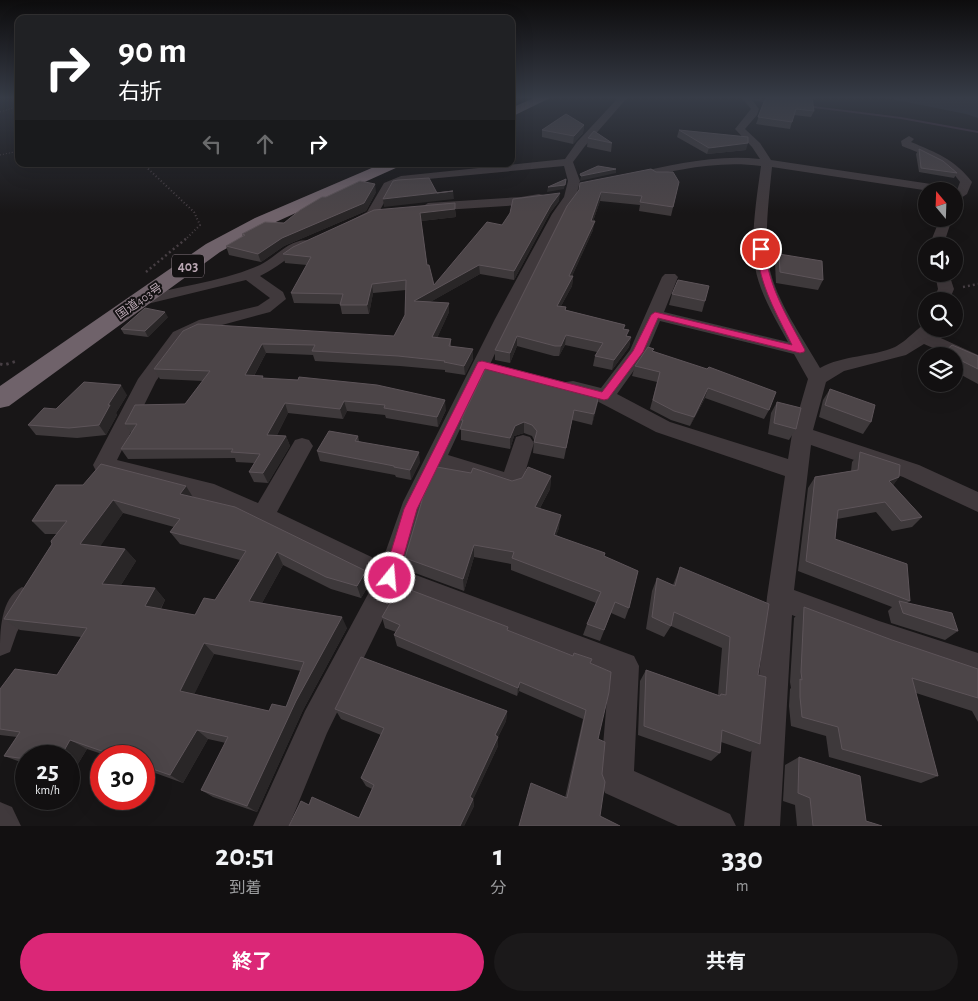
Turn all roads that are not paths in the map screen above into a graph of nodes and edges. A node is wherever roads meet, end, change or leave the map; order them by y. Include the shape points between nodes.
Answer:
1 (589, 136) edge
2 (747, 136) edge
3 (909, 139) dead end
4 (568, 162) junction
5 (766, 162) junction
6 (386, 167) edge
7 (619, 180) edge
8 (587, 186) edge
9 (963, 188) edge
10 (571, 191) junction
11 (918, 196) edge
12 (413, 208) edge
13 (388, 211) edge
14 (372, 214) junction
15 (336, 231) edge
16 (319, 239) edge
17 (249, 275) junction
18 (670, 277) dead end
19 (139, 301) junction
20 (655, 315) junction
21 (920, 337) edge
22 (932, 337) edge
23 (800, 350) junction
24 (978, 362) edge
25 (817, 379) junction
26 (555, 383) edge
27 (604, 396) junction
28 (0, 400) edge
29 (802, 434) junction
30 (523, 443) dead end
31 (302, 446) dead end
32 (435, 459) junction
33 (797, 471) junction
34 (978, 502) edge
35 (262, 517) junction
36 (390, 578) junction
37 (36, 579) edge
38 (780, 597) junction
39 (0, 642) edge
40 (978, 668) edge
41 (0, 819) edge
42 (3, 826) edge
43 (271, 826) edge
44 (718, 826) edge
45 (762, 826) edge

1 - 4 street
2 - 5 street
3 - 9 street via 906,144 959,170 966,182
4 - 10 street via 574,181
4 - 14 street via 405,178 388,185
5 - 7 street via 725,160 696,163
5 - 11 street
5 - 23 street via 761,215 762,266 771,295
6 - 19 highway, 国道403号 / 403 via 261,222 213,248
8 - 10 street
10 - 12 street via 521,201
10 - 32 street via 503,319 491,367 453,403
13 - 14 street
14 - 15 street
16 - 17 street via 290,251
17 - 19 street
17 - 35 street via 278,299 264,309 205,324 179,336 147,380 104,465 214,493
18 - 20 street
19 - 28 highway, 国道403号 / 403
20 - 23 street
20 - 27 street via 638,352
21 - 25 street via 905,348 836,367
22 - 24 street
23 - 25 street
25 - 29 street
26 - 27 street
27 - 33 street via 663,427
29 - 33 street
29 - 34 street via 911,471
30 - 32 street via 512,483
31 - 35 street
32 - 36 street via 411,509
33 - 38 street
35 - 36 street
36 - 43 street via 316,722
36 - 44 street via 624,666 617,781
37 - 39 street via 5,626
38 - 40 street
38 - 45 street
41 - 42 street

